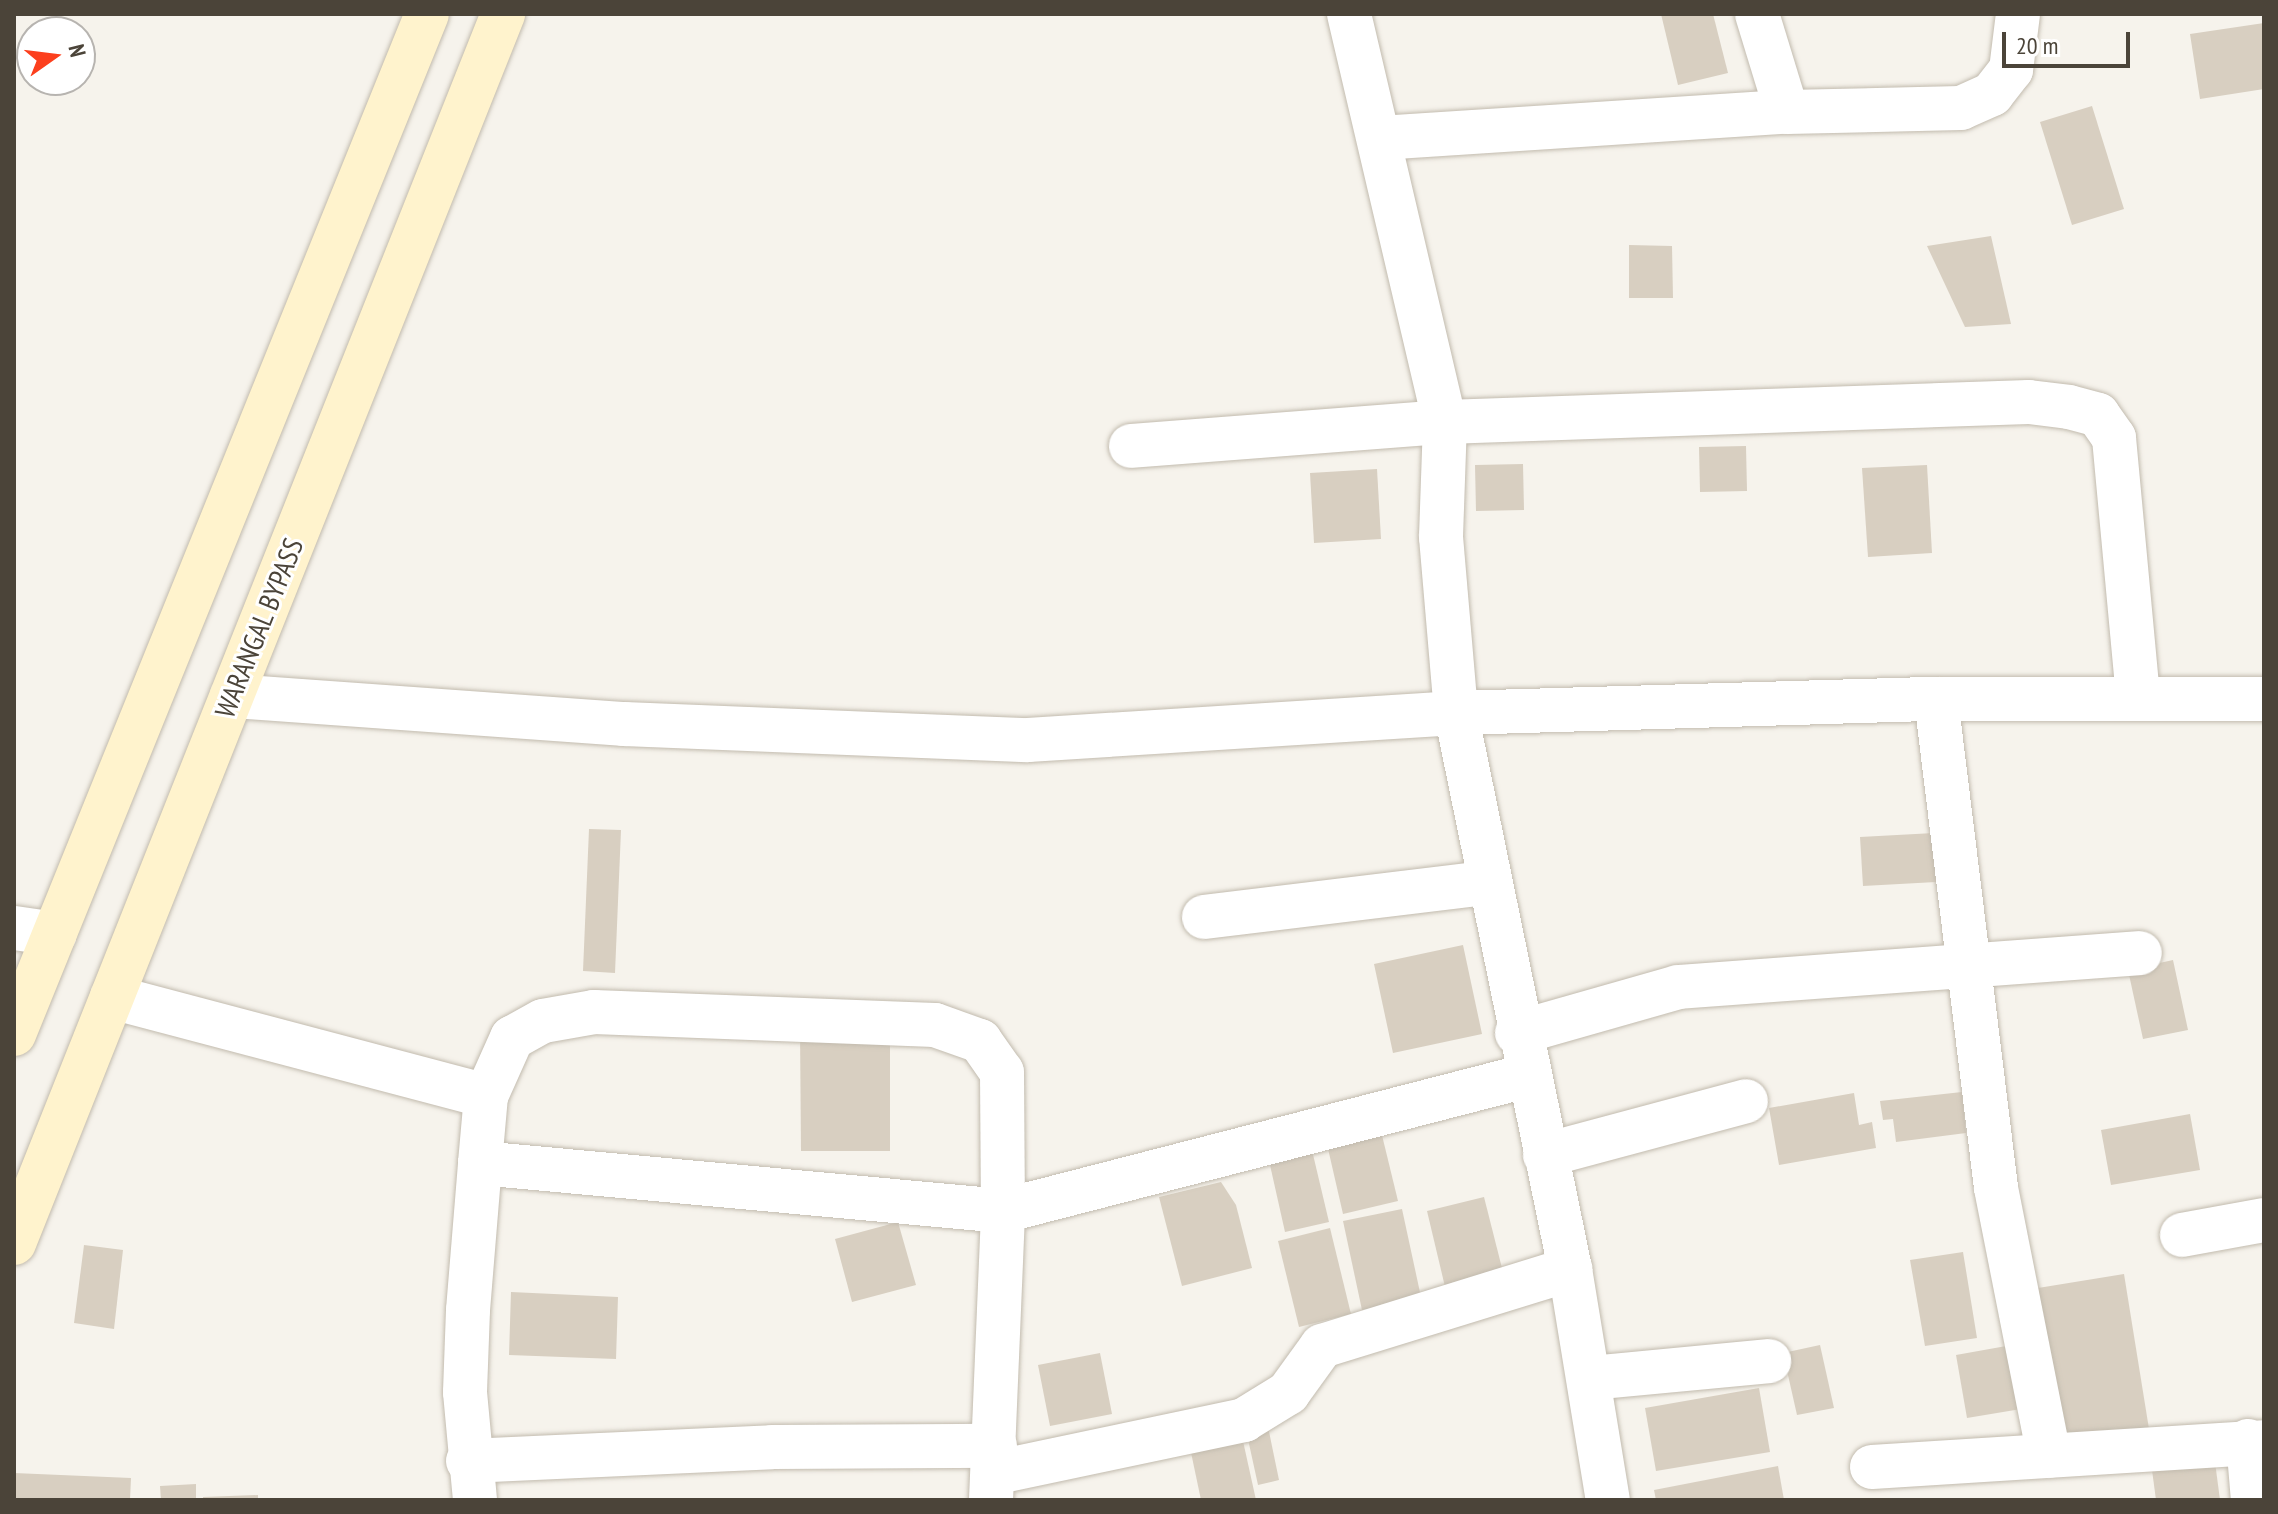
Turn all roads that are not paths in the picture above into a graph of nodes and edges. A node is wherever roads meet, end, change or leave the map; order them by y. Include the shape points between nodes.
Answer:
1 (427, 14) edge
2 (503, 14) edge
3 (1349, 14) edge
4 (1757, 14) edge
5 (2018, 14) edge
6 (1787, 112) junction
7 (1380, 138) junction
8 (1445, 422) junction
9 (1131, 446) dead end
10 (232, 696) junction
11 (1936, 699) junction
12 (2138, 699) junction
13 (2264, 699) edge
14 (1456, 713) junction
15 (1487, 883) junction
16 (1204, 917) dead end
17 (34, 931) edge
18 (2140, 953) dead end
19 (1969, 965) junction
20 (112, 997) junction
21 (1517, 1033) junction
22 (14, 1034) edge
23 (1526, 1076) junction
24 (486, 1096) junction
25 (1746, 1101) dead end
26 (1545, 1155) junction
27 (480, 1163) junction
28 (1003, 1211) junction
29 (2264, 1220) edge
30 (2182, 1235) dead end
31 (14, 1243) edge
32 (1570, 1269) junction
33 (1769, 1361) dead end
34 (1590, 1378) junction
35 (2256, 1442) edge
36 (2049, 1456) junction
37 (1872, 1467) dead end
38 (993, 1473) edge
39 (472, 1481) edge
40 (1608, 1500) edge
41 (2253, 1500) edge

1 - 17 main road
2 - 10 main road, WARANGAL BYPASS
3 - 7 street
4 - 6 street
5 - 6 street via 2011,70 1992,94 1961,108
6 - 7 street
7 - 8 street
8 - 9 street
8 - 12 street via 2029,402 2098,415 2118,460
8 - 14 street via 1441,537
10 - 14 street via 624,724 1028,740
10 - 20 main road, WARANGAL BYPASS
11 - 12 street
11 - 14 street
11 - 19 street
12 - 13 street
14 - 15 street
15 - 16 street
15 - 21 street
17 - 22 main road
18 - 19 street
19 - 21 street via 1678,987
19 - 36 street via 1996,1188
20 - 24 street
20 - 31 main road, WARANGAL BYPASS
21 - 23 street
23 - 26 street
23 - 28 street
24 - 27 street
24 - 28 street via 512,1038 564,1015 960,1031 980,1041 1002,1072
25 - 26 street
26 - 32 street
27 - 28 street
27 - 39 street via 468,1310
28 - 38 street
29 - 30 street
32 - 34 street
32 - 38 street via 1342,1337 1306,1362 1288,1393 1244,1420
33 - 34 street
34 - 40 street
35 - 36 street
35 - 41 street
36 - 37 street
38 - 39 street via 772,1447

